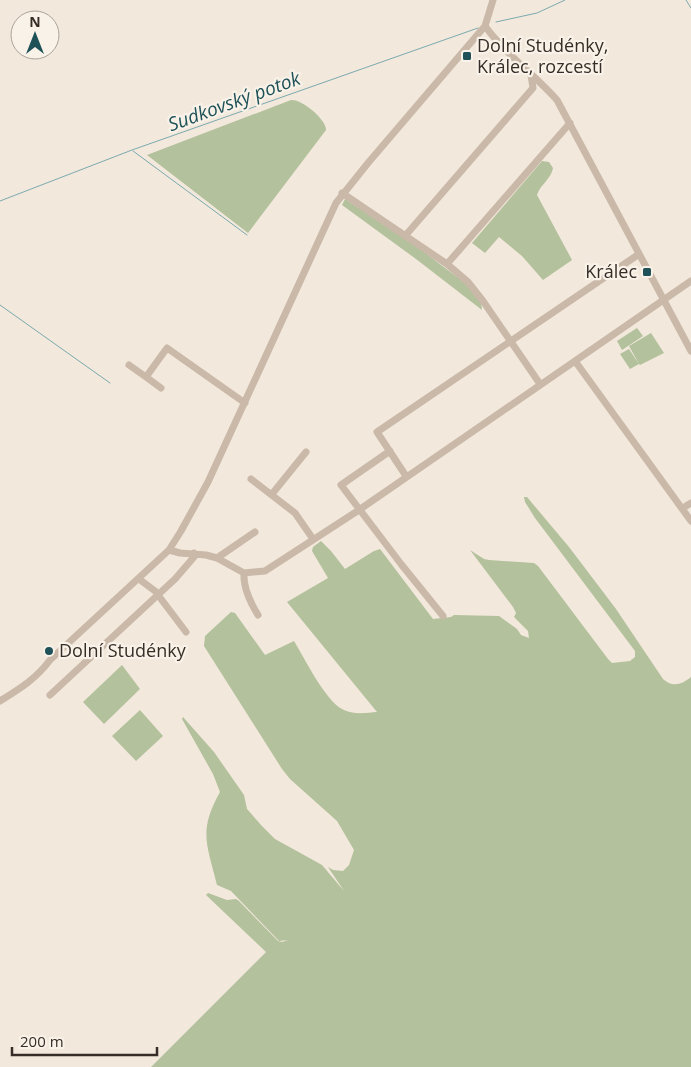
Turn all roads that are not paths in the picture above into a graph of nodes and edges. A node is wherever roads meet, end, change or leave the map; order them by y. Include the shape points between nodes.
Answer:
1 (493, 0) edge
2 (485, 26) junction
3 (531, 75) junction
4 (570, 123) junction
5 (342, 193) junction
6 (405, 236) junction
7 (639, 254) junction
8 (447, 264) junction
9 (691, 281) edge
10 (664, 299) junction
11 (510, 342) junction
12 (691, 350) edge
13 (575, 361) junction
14 (129, 365) dead end
15 (146, 377) junction
16 (540, 384) junction
17 (161, 388) dead end
18 (245, 403) junction
19 (306, 452) dead end
20 (390, 452) junction
21 (406, 476) junction
22 (251, 479) dead end
23 (272, 494) junction
24 (359, 510) junction
25 (691, 521) edge
26 (255, 532) dead end
27 (312, 539) junction
28 (169, 550) junction
29 (194, 553) junction
30 (217, 558) junction
31 (244, 573) junction
32 (139, 579) junction
33 (158, 595) junction
34 (258, 615) dead end
35 (443, 616) dead end
36 (186, 632) dead end
37 (50, 695) dead end
38 (0, 701) edge

1 - 2 street
2 - 3 street
2 - 5 street
3 - 4 street via 558,100
3 - 6 street via 533,88
4 - 7 street
4 - 8 street
5 - 6 street
5 - 18 street
6 - 8 street
7 - 10 street
7 - 11 street
8 - 11 street via 468,282
9 - 10 street
10 - 12 street
10 - 13 street
11 - 16 street
11 - 20 street via 378,432
13 - 16 street
13 - 25 street
14 - 15 street
15 - 17 street
15 - 18 street via 167,348
16 - 21 street
18 - 28 street via 208,482
19 - 23 street
20 - 21 street
20 - 24 street via 341,485
21 - 24 street
22 - 23 street
23 - 27 street via 295,513
24 - 27 street
24 - 35 street
26 - 30 street
27 - 31 street via 265,570
28 - 29 street
28 - 32 street
29 - 30 street
29 - 33 street via 194,557
30 - 31 street
31 - 34 street via 246,590
32 - 33 street
32 - 38 street via 31,681
33 - 36 street
33 - 37 street

